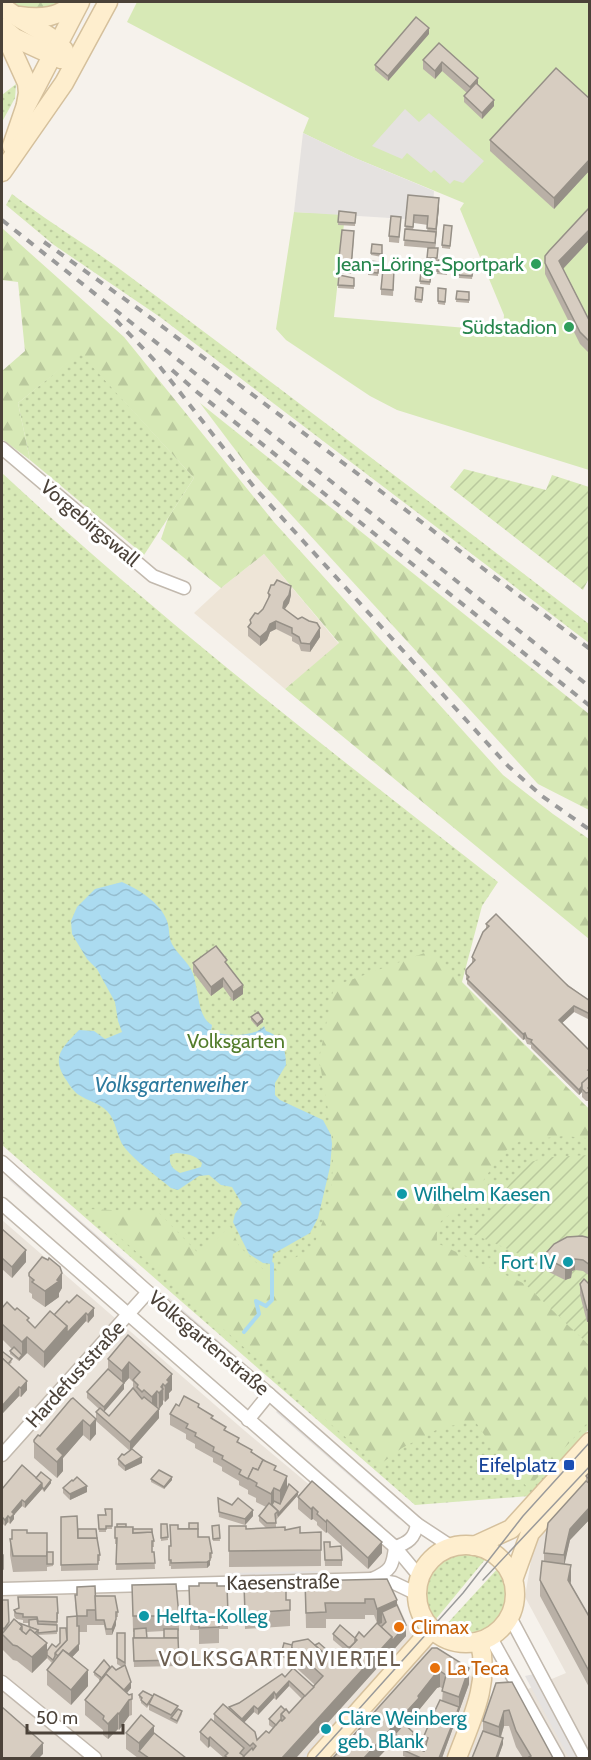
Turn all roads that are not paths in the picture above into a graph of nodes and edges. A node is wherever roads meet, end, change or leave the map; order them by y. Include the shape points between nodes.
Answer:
1 (75, 2) edge
2 (80, 2) edge
3 (99, 6) edge
4 (4, 19) edge
5 (55, 49) junction
6 (75, 63) junction
7 (25, 108) junction
8 (4, 168) edge
9 (2, 448) edge
10 (184, 588) dead end
11 (2, 1162) edge
12 (2, 1204) edge
13 (148, 1292) junction
14 (127, 1316) junction
15 (269, 1394) junction
16 (248, 1420) junction
17 (590, 1442) edge
18 (2, 1455) edge
19 (590, 1466) edge
20 (417, 1524) junction
21 (395, 1546) junction
22 (474, 1546) junction
23 (452, 1547) junction
24 (371, 1579) junction
25 (513, 1580) junction
26 (418, 1586) junction
27 (2, 1589) edge
28 (510, 1617) junction
29 (432, 1629) junction
30 (486, 1640) junction
31 (2, 1682) edge
32 (518, 1684) junction
33 (491, 1687) junction
34 (95, 1758) edge
35 (317, 1758) edge
36 (457, 1758) edge
37 (558, 1758) edge
38 (585, 1758) edge

1 - 4 street via 50,17
2 - 5 street
3 - 6 street
4 - 5 street via 15,38
4 - 7 street via 27,83
5 - 6 street
5 - 7 street
6 - 8 street
7 - 8 street
9 - 10 street, Vorgebirgswall via 153,576
11 - 13 street, Volksgartenstraße
12 - 14 street, Volksgartenstraße
13 - 14 street, Hardefuststraße
13 - 15 street, Volksgartenstraße
14 - 16 street, Volksgartenstraße
14 - 18 street, Hardefuststraße
15 - 16 street
15 - 20 street, Volksgartenstraße
16 - 21 street, Volksgartenstraße
17 - 22 street via 511,1529
19 - 25 street via 530,1533
20 - 21 street via 416,1533 407,1543
20 - 23 street, Volksgartenstraße
21 - 24 street via 393,1563 384,1574
21 - 26 street, Volksgartenstraße
22 - 23 street
22 - 25 street via 498,1557
23 - 26 street via 427,1565
24 - 26 street, Kaesenstraße
24 - 27 street, Kaesenstraße
25 - 28 street via 515,1602
26 - 29 street via 424,1619
28 - 30 street
28 - 38 street
29 - 30 street via 456,1642
29 - 35 street
30 - 32 street
30 - 33 street via 484,1672
31 - 34 street
32 - 33 street
32 - 37 street
33 - 36 street

